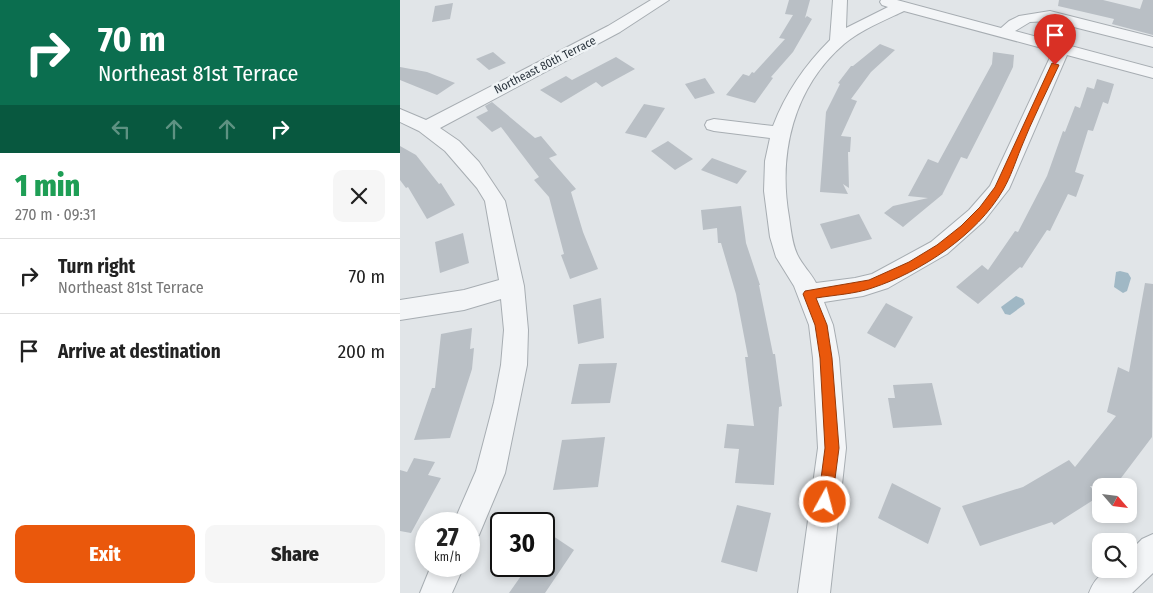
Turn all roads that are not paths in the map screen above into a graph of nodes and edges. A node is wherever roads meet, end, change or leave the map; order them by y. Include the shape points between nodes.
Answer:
1 (662, 0) edge
2 (840, 0) edge
3 (891, 3) edge
4 (1005, 33) junction
5 (838, 41) junction
6 (1153, 42) edge
7 (1062, 49) junction
8 (1153, 73) edge
9 (400, 115) edge
10 (714, 125) dead end
11 (426, 127) junction
12 (780, 133) junction
13 (512, 286) junction
14 (809, 294) junction
15 (400, 310) edge
16 (473, 512) edge
17 (1153, 550) edge
18 (443, 577) edge
19 (436, 593) edge
20 (814, 593) edge
21 (1104, 593) edge

1 - 11 street, Northeast 80th Terrace via 614,30
2 - 5 street
3 - 4 street
3 - 5 street
4 - 6 street via 1018,20 1050,16
4 - 7 street
5 - 12 street via 815,65 798,91
7 - 8 street
7 - 14 street via 1002,182 984,210 941,248 913,265 870,284
9 - 11 street
10 - 12 street
11 - 13 street via 466,160 495,202
12 - 14 street via 775,161 776,213 787,258
13 - 15 street via 464,300
13 - 16 street via 516,330 512,374 490,473
14 - 20 street via 821,325 826,358 832,448
17 - 21 street
18 - 19 street

